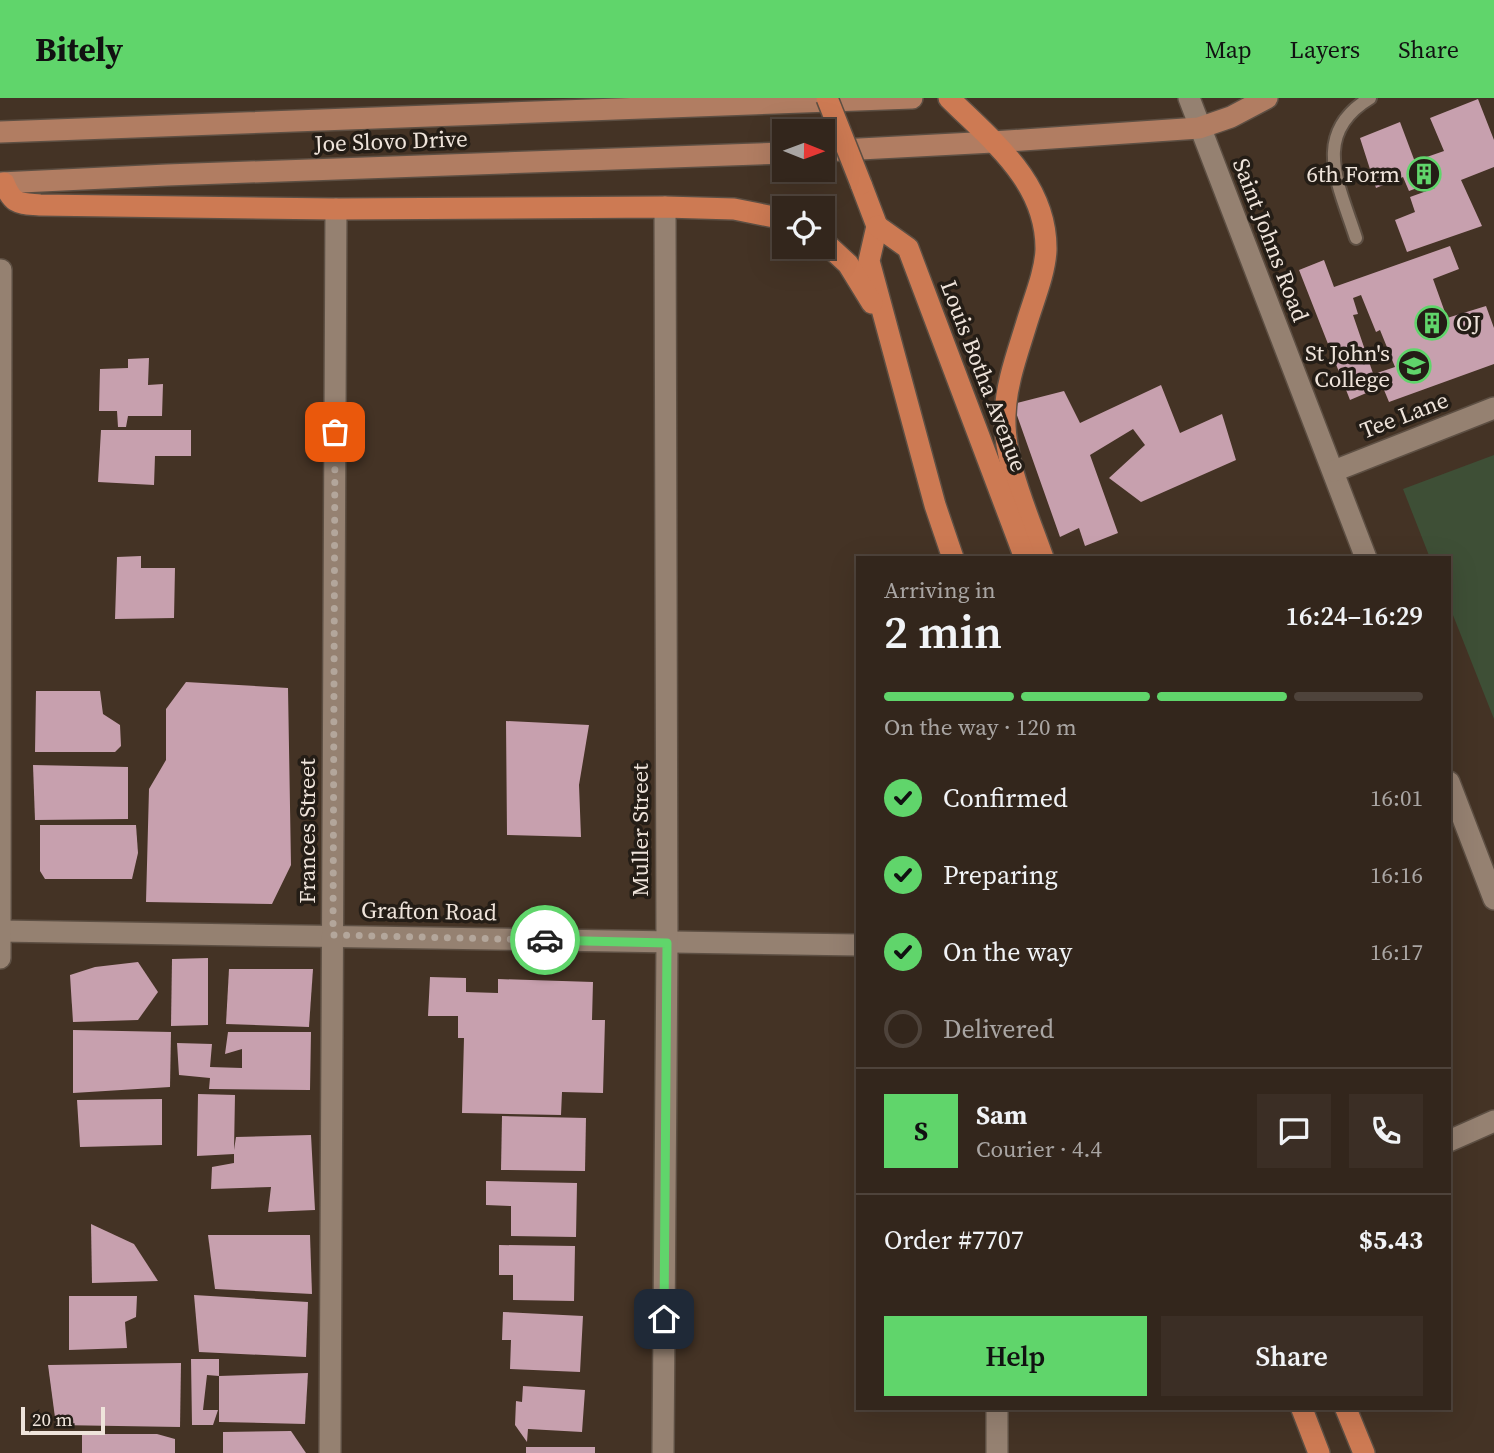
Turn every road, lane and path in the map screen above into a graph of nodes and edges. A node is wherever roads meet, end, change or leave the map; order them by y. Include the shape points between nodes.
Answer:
1 (827, 98) edge
2 (912, 98) edge
3 (949, 98) edge
4 (1189, 98) edge
5 (1267, 98) edge
6 (1370, 98) edge
7 (1199, 128) junction
8 (0, 132) edge
9 (993, 142) junction
10 (835, 150) edge
11 (772, 153) edge
12 (2, 183) edge
13 (665, 207) junction
14 (337, 209) junction
15 (772, 217) edge
16 (877, 226) junction
17 (1356, 238) dead end
18 (835, 252) edge
19 (1, 270) edge
20 (885, 326) junction
21 (1494, 408) edge
22 (1334, 471) junction
23 (952, 556) edge
24 (1024, 556) edge
25 (1042, 556) edge
26 (1365, 556) edge
27 (1451, 787) edge
28 (1494, 899) edge
29 (0, 931) edge
30 (333, 935) junction
31 (667, 943) junction
32 (856, 945) edge
33 (0, 958) edge
34 (1494, 1121) edge
35 (1451, 1140) edge
36 (997, 1410) edge
37 (1302, 1410) edge
38 (1346, 1410) edge
39 (330, 1453) edge
40 (663, 1453) edge
41 (997, 1453) edge
42 (1320, 1453) edge
43 (1364, 1453) edge

1 - 16 main road, bridge
2 - 8 main road, Joe Slovo Drive
3 - 9 main road
4 - 7 street, Saint Johns Road
5 - 7 main road
6 - 17 lane via 1345,117 1336,136 1333,165
7 - 9 main road
7 - 22 street, Saint Johns Road
9 - 10 main road
9 - 25 main road via 1029,183 1044,229 1046,252 1007,390 1004,416 1011,463
11 - 12 main road, Joe Slovo Drive
12 - 14 main road via 10,198 40,205
13 - 14 main road
13 - 15 main road via 734,209
13 - 31 street, Muller Street
14 - 30 street, Frances Street
16 - 20 main road via 869,261
16 - 24 main road, Louis Botha Avenue via 908,248
18 - 20 main road via 848,264
19 - 29 street
20 - 23 main road
21 - 22 street, Tee Lane
22 - 26 street, Saint Johns Road
27 - 28 street
29 - 30 street, Grafton Road
29 - 33 street
30 - 31 street, Grafton Road
30 - 39 street, Frances Street
31 - 32 street, Grafton Road
31 - 40 street, Muller Street
34 - 35 street
36 - 41 street
37 - 42 main road
38 - 43 main road

